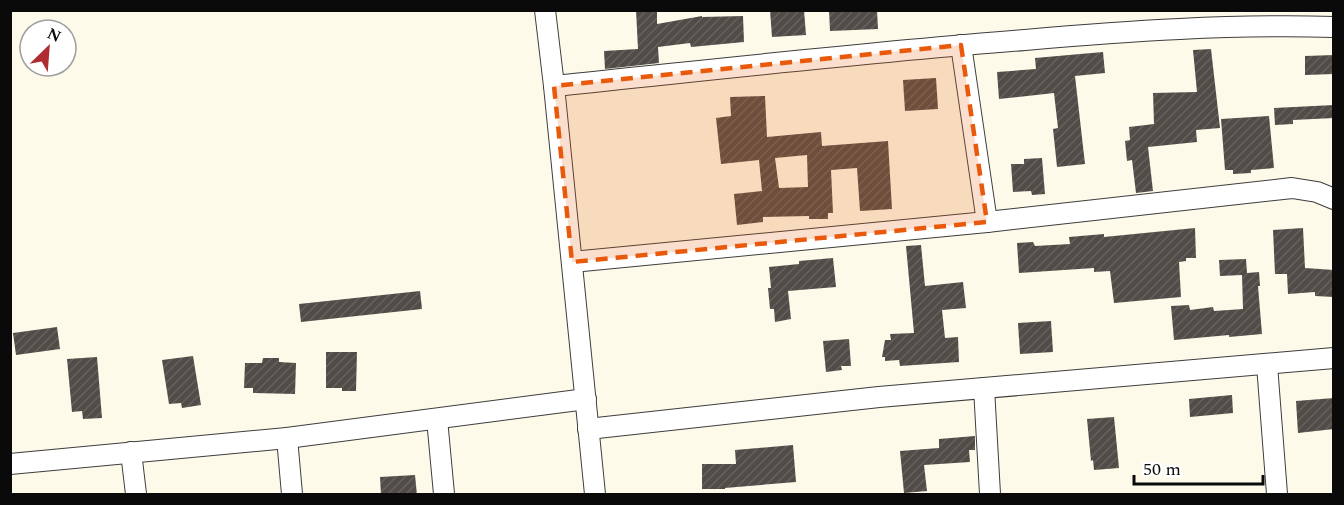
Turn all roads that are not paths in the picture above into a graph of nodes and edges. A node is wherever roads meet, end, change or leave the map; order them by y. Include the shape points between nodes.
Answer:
1 (545, 10) edge
2 (1282, 18) edge
3 (1334, 27) edge
4 (961, 45) junction
5 (554, 86) junction
6 (1334, 199) edge
7 (987, 222) junction
8 (572, 262) junction
9 (1334, 358) edge
10 (1267, 365) junction
11 (984, 388) junction
12 (586, 399) junction
13 (437, 419) junction
14 (588, 429) junction
15 (287, 438) junction
16 (131, 452) junction
17 (10, 464) edge
18 (135, 495) edge
19 (292, 495) edge
20 (444, 495) edge
21 (595, 495) edge
22 (990, 495) edge
23 (1277, 495) edge

1 - 5 street
2 - 3 street
2 - 4 street
4 - 5 street
4 - 7 street
5 - 8 street
6 - 7 street via 1292,188
7 - 8 street
8 - 12 street
9 - 10 street
10 - 11 street
10 - 23 street
11 - 14 street
11 - 22 street
12 - 13 street
12 - 14 street
13 - 15 street
13 - 20 street
14 - 21 street
15 - 16 street
15 - 19 street
16 - 17 street
16 - 18 street

